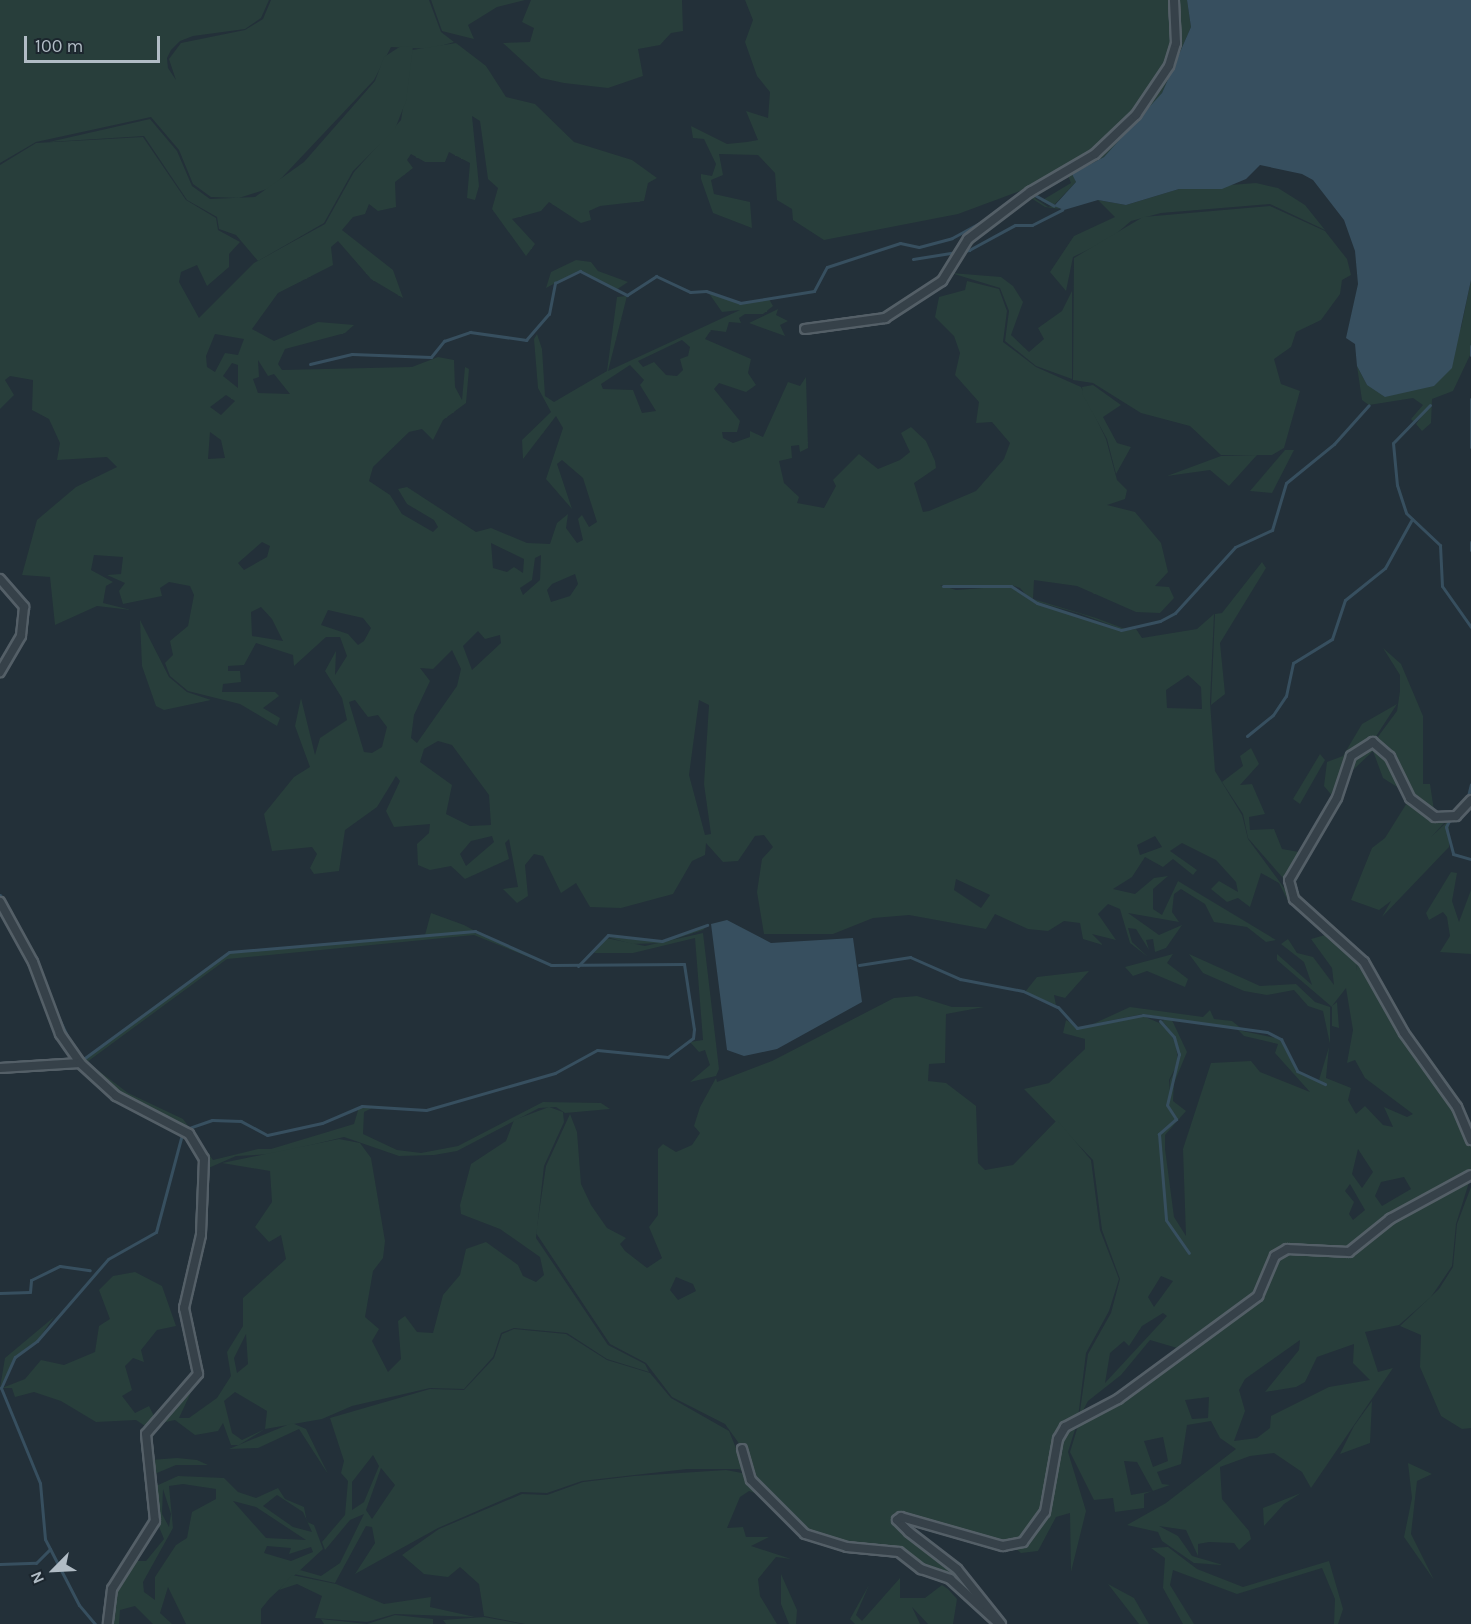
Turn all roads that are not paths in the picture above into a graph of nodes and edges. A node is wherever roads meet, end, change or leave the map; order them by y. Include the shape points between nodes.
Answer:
1 (1174, 0) edge
2 (805, 329) dead end
3 (0, 579) edge
4 (0, 672) edge
5 (1471, 800) edge
6 (0, 902) edge
7 (80, 1063) junction
8 (0, 1068) edge
9 (1471, 1140) edge
10 (1471, 1175) edge
11 (742, 1449) dead end
12 (108, 1624) edge
13 (1000, 1624) edge

1 - 2 street via 1176,42 1169,66 1136,116 1095,154 1030,192 968,239 942,281 885,318
3 - 4 street via 24,608 21,636
5 - 9 street via 1456,816 1435,817 1410,798 1390,757 1373,742 1351,756 1337,798 1289,880 1294,899 1364,962 1404,1034 1457,1107
6 - 7 street via 33,962 60,1034
7 - 8 street
7 - 12 street via 116,1096 189,1134 204,1159 201,1235 184,1308 198,1374 146,1434 155,1521 112,1589
10 - 13 street via 1390,1219 1348,1252 1281,1252 1266,1267 1263,1284 1250,1302 1118,1399 1065,1427 1058,1439 1045,1512 1023,1542 1003,1546 901,1517 897,1520 957,1569
11 - 13 street via 751,1480 805,1534 847,1547 899,1552 921,1569 950,1579

